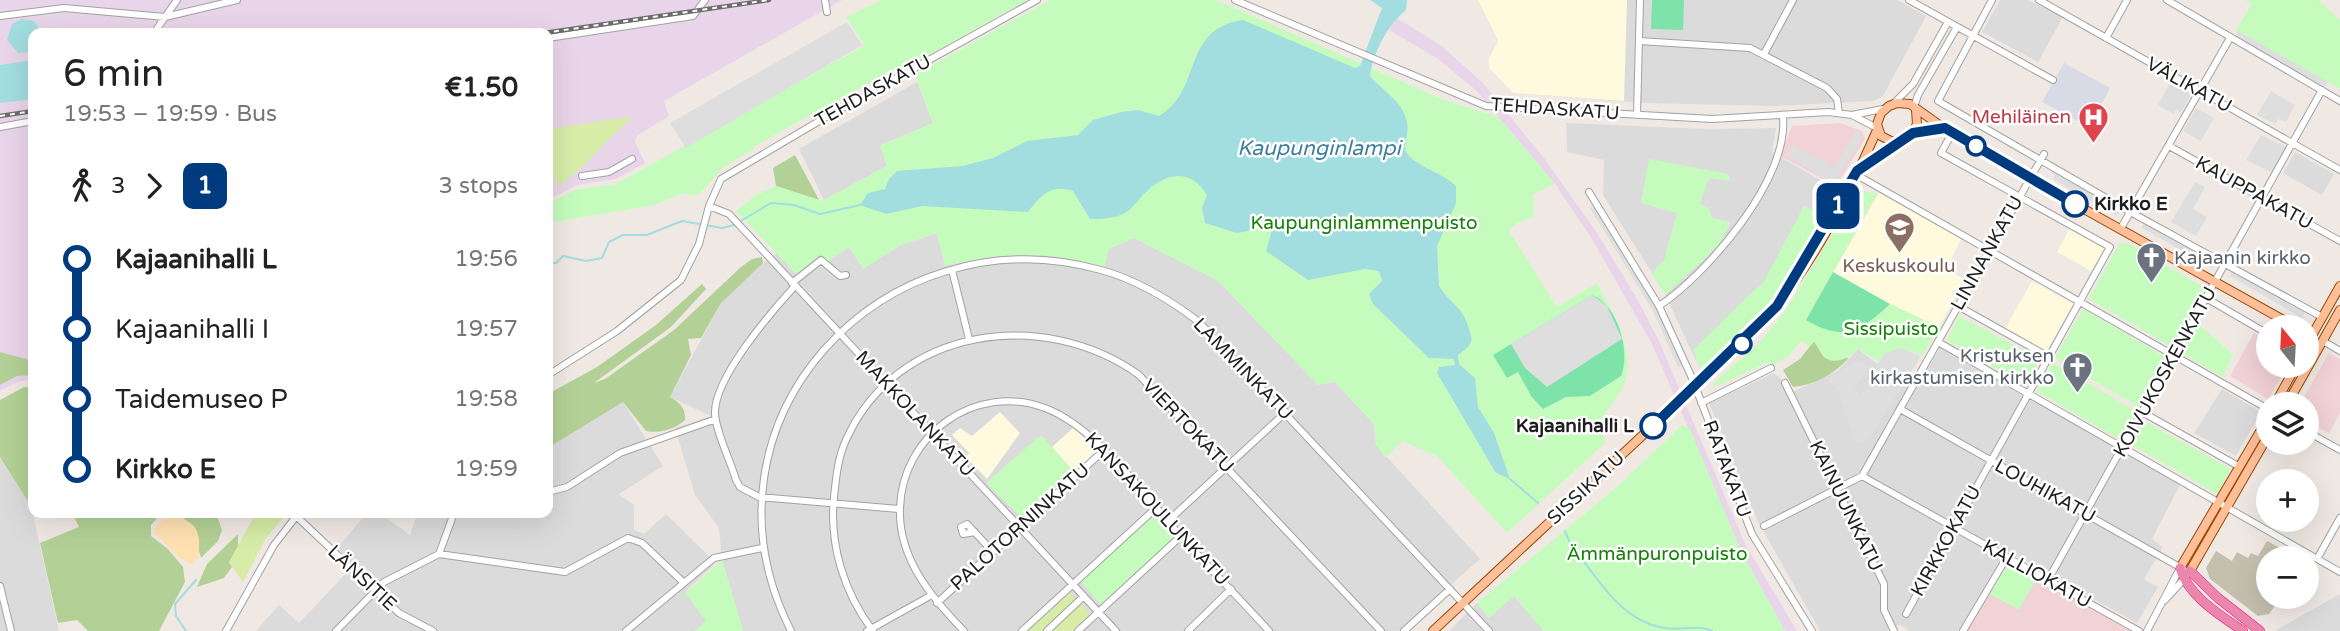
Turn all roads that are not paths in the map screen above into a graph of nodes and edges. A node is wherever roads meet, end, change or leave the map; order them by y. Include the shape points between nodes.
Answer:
1 (177, 0) edge
2 (237, 0) edge
3 (705, 0) edge
4 (825, 0) edge
5 (1037, 0) edge
6 (1235, 0) edge
7 (1640, 0) edge
8 (1793, 0) edge
9 (1909, 0) edge
10 (1992, 0) edge
11 (2039, 0) edge
12 (2127, 0) edge
13 (2166, 0) edge
14 (827, 12) dead end
15 (0, 16) edge
16 (165, 17) junction
17 (1948, 22) junction
18 (1957, 27) junction
19 (157, 28) edge
20 (1973, 36) junction
21 (553, 37) edge
22 (2106, 38) junction
23 (2230, 38) junction
24 (1639, 41) junction
25 (1764, 54) junction
26 (2053, 80) dead end
27 (2200, 90) junction
28 (2322, 90) junction
29 (2340, 101) edge
30 (1893, 104) junction
31 (1885, 109) junction
32 (1915, 109) junction
33 (1839, 113) junction
34 (1853, 114) junction
35 (1637, 115) junction
36 (1783, 117) junction
37 (28, 122) edge
38 (0, 127) edge
39 (1877, 129) junction
40 (1949, 130) junction
41 (1913, 133) junction
42 (1899, 142) junction
43 (2293, 143) junction
44 (2169, 146) junction
45 (2043, 157) junction
46 (632, 159) dead end
47 (2340, 170) edge
48 (1856, 173) junction
49 (582, 176) dead end
50 (2030, 177) junction
51 (1589, 192) dead end
52 (2019, 195) junction
53 (2262, 198) junction
54 (709, 206) junction
55 (2131, 211) junction
56 (2121, 228) junction
57 (2340, 241) edge
58 (1989, 250) junction
59 (2225, 264) junction
60 (952, 270) junction
61 (846, 275) dead end
62 (2214, 282) junction
63 (793, 284) junction
64 (2340, 286) edge
65 (2206, 298) junction
66 (2080, 302) junction
67 (1659, 306) junction
68 (1958, 306) junction
69 (2340, 310) edge
70 (2274, 315) edge
71 (2322, 317) junction
72 (2319, 321) edge
73 (2256, 327) edge
74 (840, 334) junction
75 (969, 339) junction
76 (2319, 339) edge
77 (2323, 341) junction
78 (1938, 342) junction
79 (2340, 351) edge
80 (2174, 355) junction
81 (2049, 357) junction
82 (1771, 368) dead end
83 (553, 373) edge
84 (886, 383) junction
85 (1785, 383) dead end
86 (1695, 387) junction
87 (2294, 392) edge
88 (2029, 394) junction
89 (2256, 402) edge
90 (1701, 403) junction
91 (1900, 409) junction
92 (1286, 412) junction
93 (2142, 412) junction
94 (716, 419) junction
95 (932, 432) junction
96 (2319, 438) edge
97 (2256, 439) edge
98 (2122, 447) junction
99 (2340, 450) edge
100 (1103, 452) junction
101 (2257, 455) edge
102 (1990, 461) junction
103 (1228, 467) junction
104 (2240, 467) junction
105 (1862, 476) junction
106 (1838, 489) junction
107 (553, 491) edge
108 (760, 497) junction
109 (2219, 501) junction
110 (834, 503) junction
111 (2228, 507) junction
112 (1156, 508) junction
113 (900, 509) junction
114 (2086, 513) junction
115 (295, 518) edge
116 (302, 518) edge
117 (452, 518) edge
118 (2340, 518) edge
119 (1168, 521) junction
120 (1764, 526) dead end
121 (1020, 527) junction
122 (1954, 527) junction
123 (975, 532) dead end
124 (1181, 536) junction
125 (2296, 546) edge
126 (762, 548) junction
127 (993, 552) junction
128 (439, 554) junction
129 (2007, 557) junction
130 (2319, 557) edge
131 (2319, 560) edge
132 (2185, 569) junction
133 (2340, 572) edge
134 (2048, 580) junction
135 (2184, 580) junction
136 (683, 582) junction
137 (1073, 585) junction
138 (0, 586) edge
139 (1231, 589) junction
140 (1450, 589) junction
141 (375, 590) junction
142 (930, 596) junction
143 (1084, 596) junction
144 (2164, 601) junction
145 (937, 603) junction
146 (1463, 603) junction
147 (1098, 612) junction
148 (1906, 614) dead end
149 (870, 630) edge
150 (11, 631) edge
151 (226, 631) edge
152 (336, 631) edge
153 (433, 631) edge
154 (626, 631) edge
155 (791, 631) edge
156 (964, 631) edge
157 (1022, 631) edge
158 (1046, 631) edge
159 (1078, 631) edge
160 (1116, 631) edge
161 (1188, 631) edge
162 (1269, 631) edge
163 (1381, 631) edge
164 (1404, 631) edge
165 (1433, 631) edge
166 (1489, 631) edge
167 (1812, 631) edge
168 (1894, 631) edge
169 (1963, 631) edge
170 (2139, 631) edge
171 (2147, 631) edge
172 (2243, 631) edge
173 (2260, 631) edge

1 - 16 street
2 - 16 street
3 - 21 street via 693,16
4 - 14 street
5 - 54 street, TEHDASKATU via 736,169 722,180
6 - 35 street, TEHDASKATU via 1486,106
7 - 24 street
8 - 25 street
9 - 17 street
10 - 20 street
11 - 22 street, VÄLIKATU
12 - 22 street
13 - 23 street
15 - 16 street via 64,8
16 - 19 street
17 - 18 street
17 - 30 street via 1913,84
18 - 20 street
18 - 32 street via 1918,95
20 - 26 street
20 - 45 street via 1938,101
22 - 27 street, VÄLIKATU
23 - 27 street
23 - 28 street
24 - 25 street via 1747,47
24 - 35 street
25 - 33 street via 1835,94
27 - 43 street, VÄLIKATU
27 - 44 street
28 - 29 street
28 - 43 street, KOIVUKOSKENKATU
30 - 31 main road
30 - 32 main road via 1906,103
31 - 34 street, TEHDASKATU
31 - 39 main road
32 - 40 main road
32 - 41 main road
33 - 34 street, TEHDASKATU
33 - 36 street, TEHDASKATU
34 - 39 street, TEHDASKATU
35 - 36 street, TEHDASKATU
36 - 67 street via 1782,145 1731,237 1713,261
37 - 38 street
39 - 42 main road via 1886,141
39 - 48 main road, SISSIKATU
40 - 41 main road
40 - 50 main road
40 - 52 street via 1941,153
41 - 42 main road
42 - 48 main road, SISSIKATU
43 - 47 street, VÄLIKATU
43 - 53 street, KOIVUKOSKENKATU
44 - 53 street, KAUPPAKATU
44 - 55 street
45 - 50 street, LINNANKATU
45 - 55 street
46 - 49 street via 609,172
48 - 58 street
48 - 86 main road, SISSIKATU via 1777,306
50 - 52 street, LINNANKATU
50 - 56 main road
51 - 67 street, RATAKATU
52 - 58 street, LINNANKATU
52 - 66 street, KIRKKOKATU via 2110,247
53 - 57 street, KAUPPAKATU
53 - 59 street, KOIVUKOSKENKATU
54 - 63 street, MAKKOLANKATU via 729,214
54 - 83 street via 699,244 681,280 617,331
55 - 56 street
55 - 59 street
56 - 62 main road
58 - 66 street
58 - 68 street, LINNANKATU
59 - 62 street, KOIVUKOSKENKATU
59 - 71 street
60 - 74 street, LAMMINKATU via 892,295
60 - 75 street
60 - 92 street, LAMMINKATU via 995,261 1044,260 1103,271 1138,284 1199,322
61 - 63 street via 840,276 821,260
62 - 65 street, KOIVUKOSKENKATU
62 - 70 main road
63 - 74 street, MAKKOLANKATU
63 - 94 street via 760,325 722,386
64 - 71 main road
65 - 73 street
65 - 80 street, KOIVUKOSKENKATU
66 - 80 street
66 - 81 street, KIRKKOKATU
67 - 86 street, RATAKATU
68 - 78 street, LINNANKATU
68 - 81 street
69 - 77 main road
71 - 72 main road
74 - 84 street, MAKKOLANKATU
74 - 108 street, LAMMINKATU via 808,366 777,422
75 - 84 street, VIERTOKATU via 925,357
75 - 103 street, VIERTOKATU via 1044,335 1102,351 1152,386
76 - 77 main road
77 - 79 street
77 - 87 main road
78 - 88 street
78 - 91 street, LINNANKATU
80 - 89 street
80 - 93 street, KOIVUKOSKENKATU
81 - 88 street, KIRKKOKATU
82 - 90 street
84 - 95 street, MAKKOLANKATU
84 - 110 street, VIERTOKATU via 845,441
85 - 106 street, KAINUUNKATU
86 - 90 street, RATAKATU
86 - 146 main road, SISSIKATU
88 - 98 street
88 - 102 street, KIRKKOKATU
90 - 167 street, RATAKATU via 1752,534
91 - 102 street, LOUHIKATU
91 - 105 street, LINNANKATU
92 - 103 street
92 - 140 street, LAMMINKATU
93 - 98 street, KOIVUKOSKENKATU
93 - 104 street
94 - 107 street via 620,453 567,487
94 - 108 street via 740,487
95 - 100 street, KANSAKOULUNKATU via 967,409 1018,402 1067,418
95 - 113 street, KANSAKOULUNKATU via 909,465
95 - 121 street, MAKKOLANKATU
96 - 99 street
97 - 104 main road
98 - 109 street
98 - 114 street, KOIVUKOSKENKATU
100 - 112 street, KANSAKOULUNKATU
100 - 121 street, PALOTORNINKATU
101 - 111 main road
102 - 114 street, LOUHIKATU
102 - 122 street, KIRKKOKATU
103 - 119 street
103 - 163 street, VIERTOKATU
104 - 109 main road
105 - 106 street
105 - 122 street, KALLIOKATU
106 - 120 street
106 - 168 street, KAINUUNKATU via 1884,584 1884,610
108 - 110 street
108 - 126 street, LAMMINKATU
109 - 111 street
109 - 132 main road
110 - 113 street
110 - 149 street, VIERTOKATU via 837,555
111 - 125 street
111 - 132 main road
112 - 119 street, KANSAKOULUNKATU
112 - 137 street
113 - 142 street, KANSAKOULUNKATU via 911,560
114 - 132 street, LOUHIKATU
114 - 134 street, KOIVUKOSKENKATU
115 - 151 street via 274,545
116 - 141 street, LÄNSITIE
117 - 128 street
118 - 130 street
119 - 124 street, KANSAKOULUNKATU
121 - 127 street, PALOTORNINKATU
121 - 137 street, MAKKOLANKATU
122 - 129 street, KALLIOKATU
122 - 148 street, KIRKKOKATU
123 - 127 street
124 - 139 street, KANSAKOULUNKATU
124 - 147 street
126 - 136 street via 714,558
126 - 155 street, LAMMINKATU via 778,606
127 - 145 street, PALOTORNINKATU
128 - 136 street via 565,572 628,538 642,543
128 - 141 street
129 - 134 street, KALLIOKATU
129 - 169 street
131 - 133 street
132 - 135 highway
132 - 144 street
132 - 173 highway
134 - 170 street, KALLIOKATU
135 - 144 street
135 - 172 highway
136 - 154 street
137 - 143 street, MAKKOLANKATU
137 - 157 street
138 - 150 street
139 - 161 street
139 - 162 street, KANSAKOULUNKATU
140 - 146 street, LAMMINKATU
140 - 164 street
141 - 152 street
141 - 153 street, LÄNSITIE via 413,623
142 - 145 street, KANSAKOULUNKATU
142 - 149 street
143 - 147 street, MAKKOLANKATU
143 - 158 street
144 - 171 street
145 - 156 street, KANSAKOULUNKATU
146 - 165 main road, SISSIKATU
146 - 166 street, LAMMINKATU
147 - 159 street
147 - 160 street, MAKKOLANKATU

